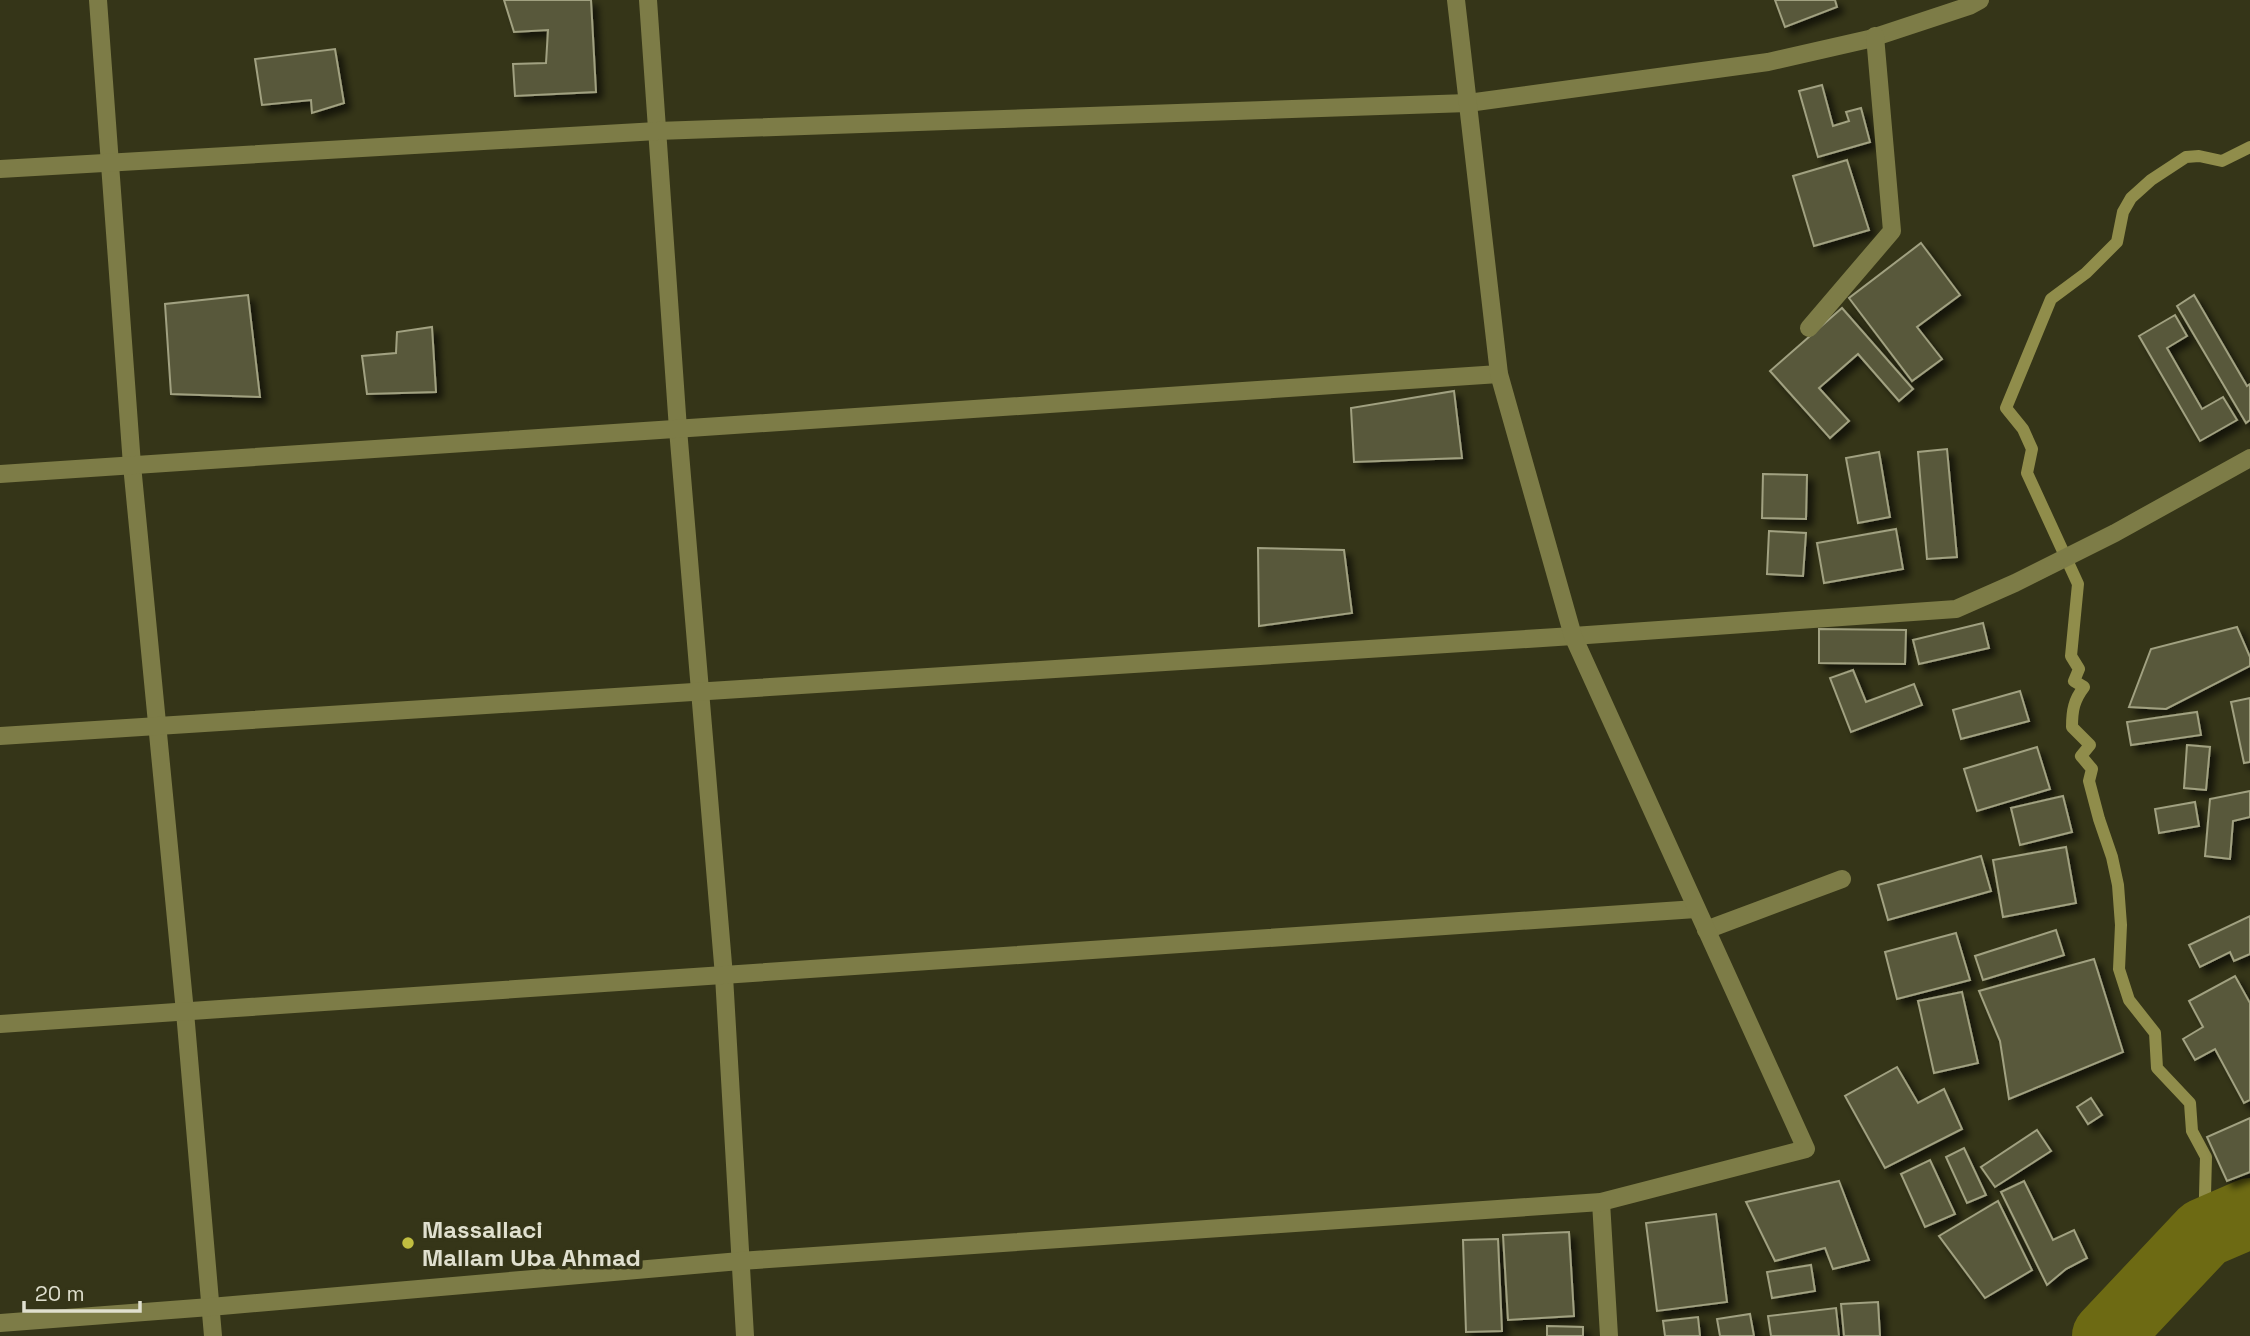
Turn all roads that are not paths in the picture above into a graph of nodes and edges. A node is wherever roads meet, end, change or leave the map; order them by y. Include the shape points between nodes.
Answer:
1 (98, 0) edge
2 (648, 0) edge
3 (1456, 0) edge
4 (1980, 0) edge
5 (1875, 36) junction
6 (1468, 103) junction
7 (657, 131) junction
8 (109, 163) junction
9 (0, 169) edge
10 (1809, 328) dead end
11 (1499, 374) junction
12 (678, 429) junction
13 (2250, 458) edge
14 (132, 465) junction
15 (0, 474) edge
16 (1573, 636) junction
17 (700, 691) junction
18 (156, 726) junction
19 (0, 736) edge
20 (1842, 879) dead end
21 (1696, 909) junction
22 (1706, 930) junction
23 (724, 976) junction
24 (185, 1012) junction
25 (0, 1024) edge
26 (1601, 1202) junction
27 (740, 1261) junction
28 (210, 1307) junction
29 (0, 1323) edge
30 (213, 1336) edge
31 (745, 1336) edge
32 (1609, 1336) edge

1 - 8 street
2 - 7 street
3 - 6 street
4 - 5 street
5 - 6 street via 1768,62
5 - 10 street via 1892,231
6 - 7 street
6 - 11 street
7 - 8 street
7 - 12 street
8 - 9 street
8 - 14 street
11 - 12 street
11 - 16 street
12 - 14 street
12 - 17 street
13 - 16 street via 2115,533 1956,608
14 - 15 street
14 - 18 street
16 - 17 street
16 - 21 street
17 - 18 street
17 - 23 street
18 - 19 street
18 - 24 street
20 - 22 street
21 - 22 street
21 - 23 street
22 - 26 street via 1806,1149
23 - 24 street
23 - 27 street
24 - 25 street
24 - 28 street
26 - 27 street
26 - 32 street
27 - 28 street
27 - 31 street
28 - 29 street
28 - 30 street

